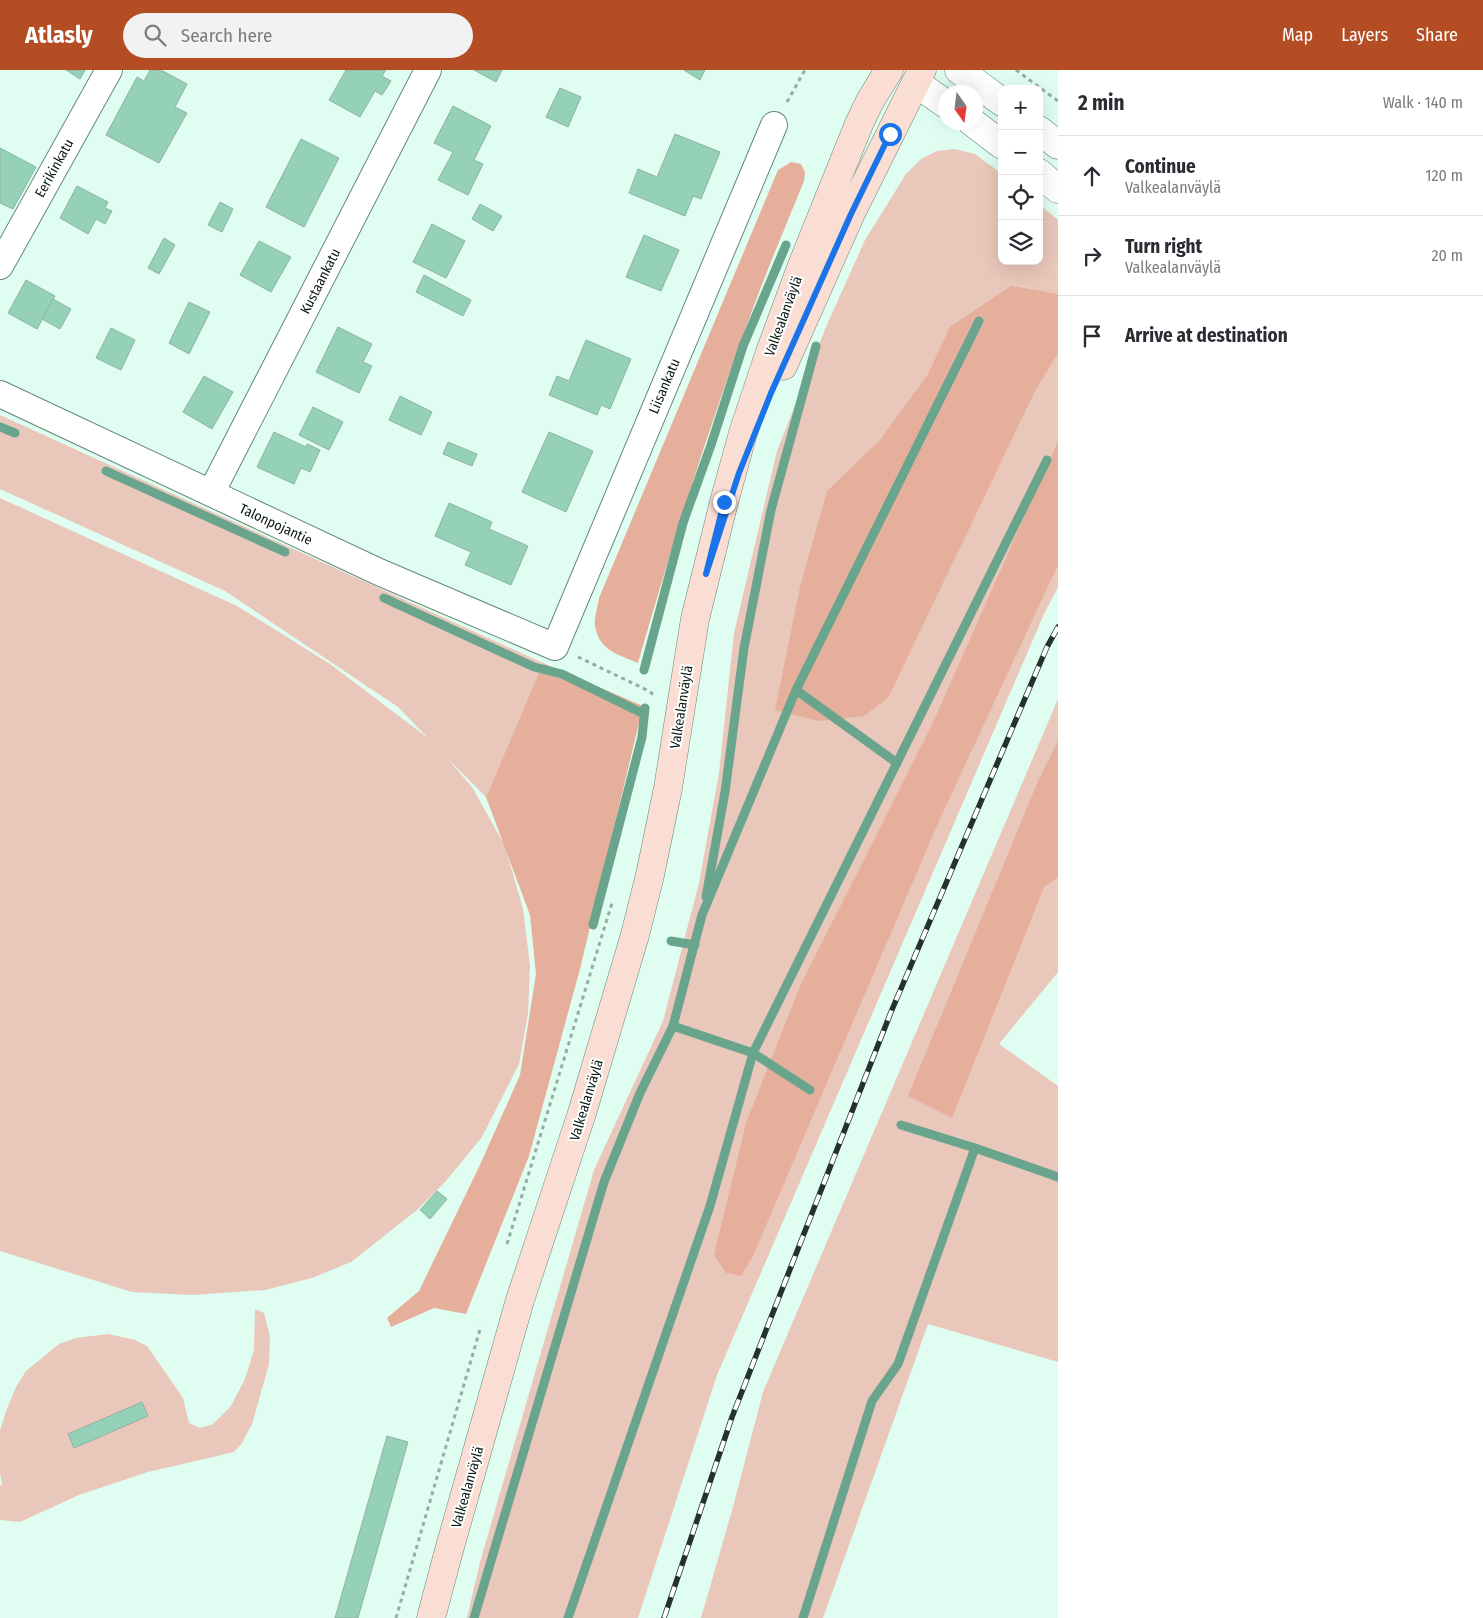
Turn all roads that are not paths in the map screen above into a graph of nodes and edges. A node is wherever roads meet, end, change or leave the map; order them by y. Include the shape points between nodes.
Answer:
1 (109, 70) edge
2 (428, 70) edge
3 (889, 70) edge
4 (959, 70) edge
5 (912, 74) edge
6 (938, 97) edge
7 (998, 99) edge
8 (774, 125) road end
9 (982, 130) edge
10 (1043, 133) edge
11 (998, 142) edge
12 (1058, 145) edge
13 (1041, 175) edge
14 (1058, 189) edge
15 (0, 266) edge
16 (0, 394) edge
17 (211, 493) junction
18 (706, 574) junction
19 (555, 646) joint
20 (431, 1618) edge

1 - 15 street, Eerikinkatu
2 - 17 street, Kustaankatu
3 - 18 main road, Valkealanväylä via 859,124 770,352 743,433
4 - 7 street
5 - 6 street
5 - 18 main road, Valkealanväylä via 771,393 739,473
8 - 19 street, Liisankatu
9 - 11 street
10 - 12 street
13 - 14 street
16 - 17 street, Talonpojantie
17 - 19 street, Talonpojantie via 379,572
18 - 20 main road, Valkealanväylä via 695,619 666,798 635,935 582,1113 520,1300

